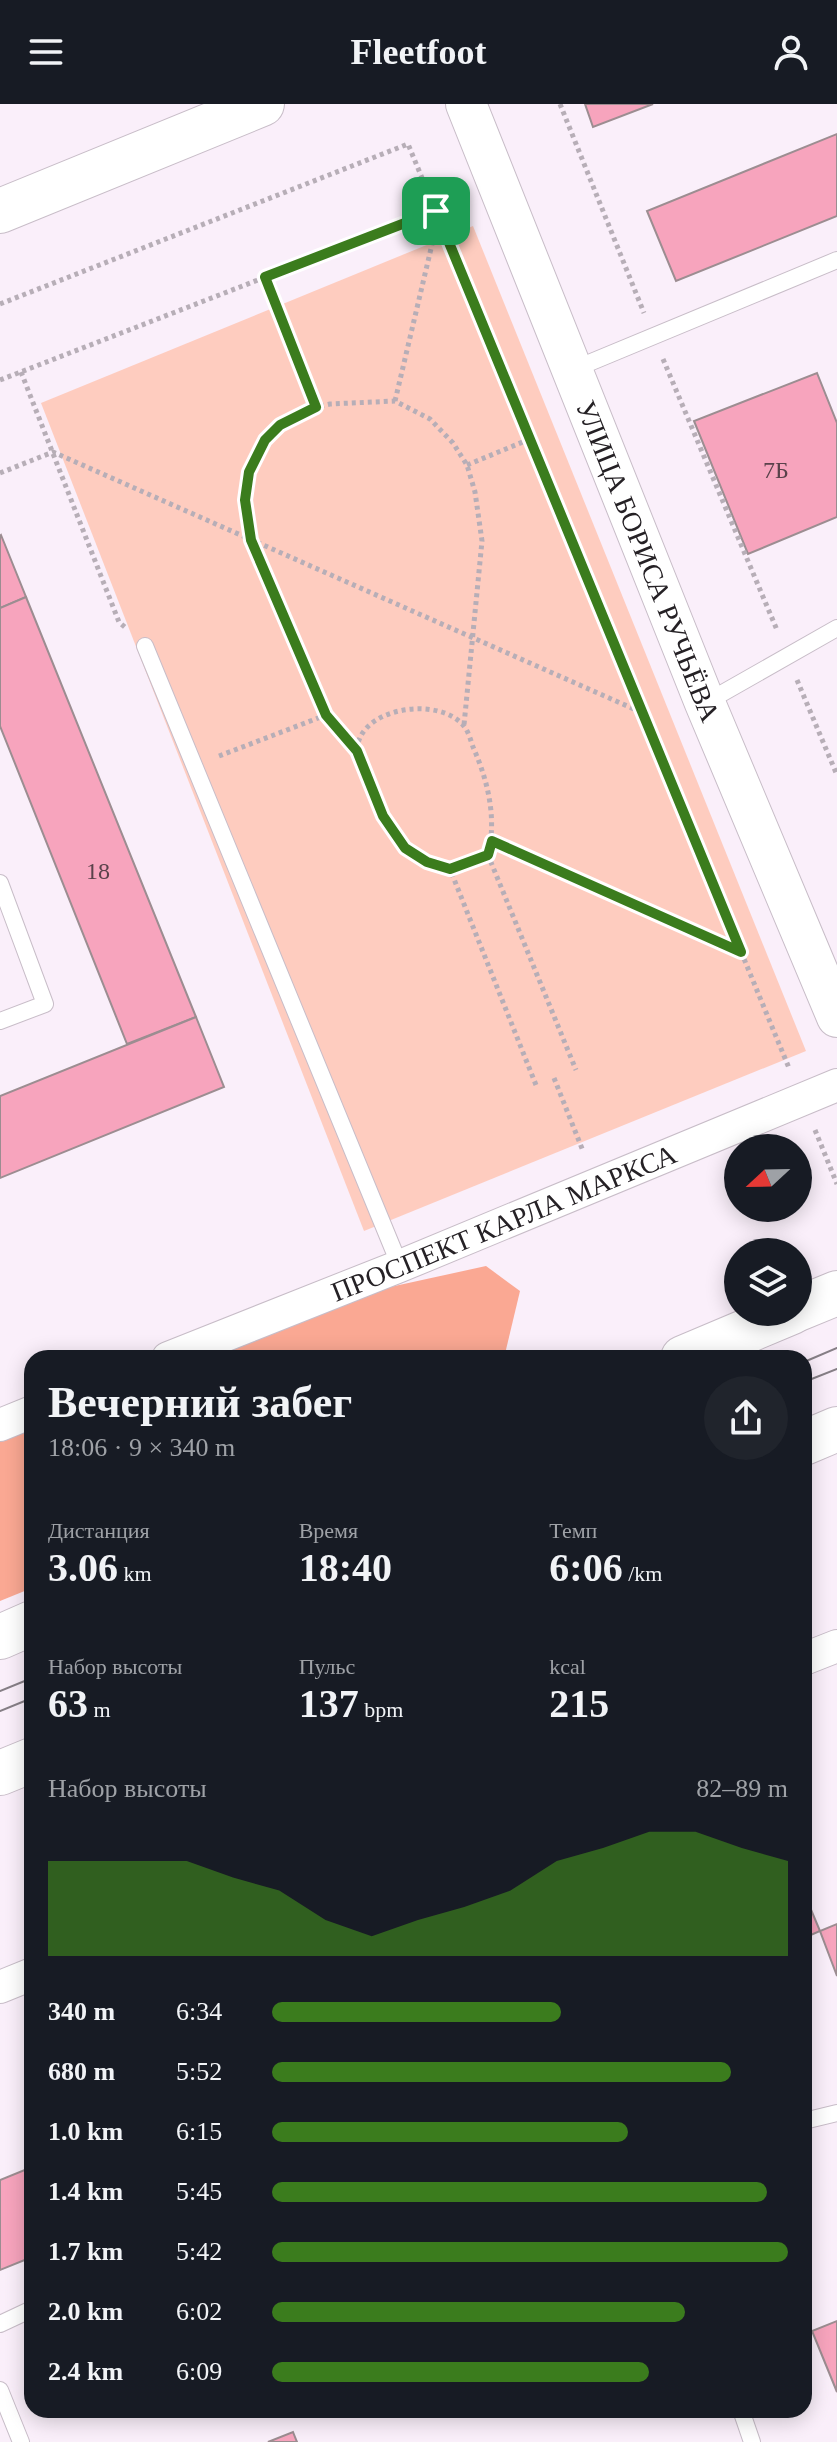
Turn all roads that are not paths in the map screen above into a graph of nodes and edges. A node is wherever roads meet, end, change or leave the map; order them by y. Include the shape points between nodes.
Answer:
1 (262, 104) edge
2 (466, 104) edge
3 (0, 211) edge
4 (837, 260) edge
5 (571, 370) junction
6 (837, 628) edge
7 (145, 646) road end
8 (705, 703) junction
9 (0, 883) edge
10 (837, 1017) edge
11 (0, 1021) edge
12 (837, 1085) edge
13 (400, 1266) junction
14 (837, 1293) edge
15 (812, 1303) edge
16 (759, 1326) edge
17 (188, 1350) edge
18 (702, 1350) edge
19 (24, 1415) edge
20 (0, 1425) edge
21 (837, 1429) edge
22 (812, 1440) edge
23 (24, 1626) edge
24 (0, 1637) edge
25 (837, 1646) edge
26 (812, 1656) edge
27 (24, 1763) edge
28 (0, 1773) edge
29 (24, 1977) edge
30 (0, 1987) edge
31 (837, 2113) edge
32 (812, 2119) edge
33 (24, 2313) edge
34 (0, 2324) edge
35 (0, 2390) edge
36 (744, 2418) edge
37 (21, 2442) edge
38 (752, 2442) edge

1 - 3 main road
2 - 5 street, УЛИЦА БОРИСА РУЧЬЁВА
4 - 5 lane
5 - 8 street, УЛИЦА БОРИСА РУЧЬЁВА
6 - 8 lane
7 - 13 lane
8 - 10 street, УЛИЦА БОРИСА РУЧЬЁВА
9 - 11 lane via 45,1004
12 - 13 street, ПРОСПЕКТ КАРЛА МАРКСА
13 - 17 street, ПРОСПЕКТ КАРЛА МАРКСА
14 - 15 main road
16 - 18 main road
19 - 20 street
21 - 22 main road
23 - 24 main road
25 - 26 street
27 - 28 main road
29 - 30 street
31 - 32 lane
33 - 34 lane
35 - 37 lane
36 - 38 lane

